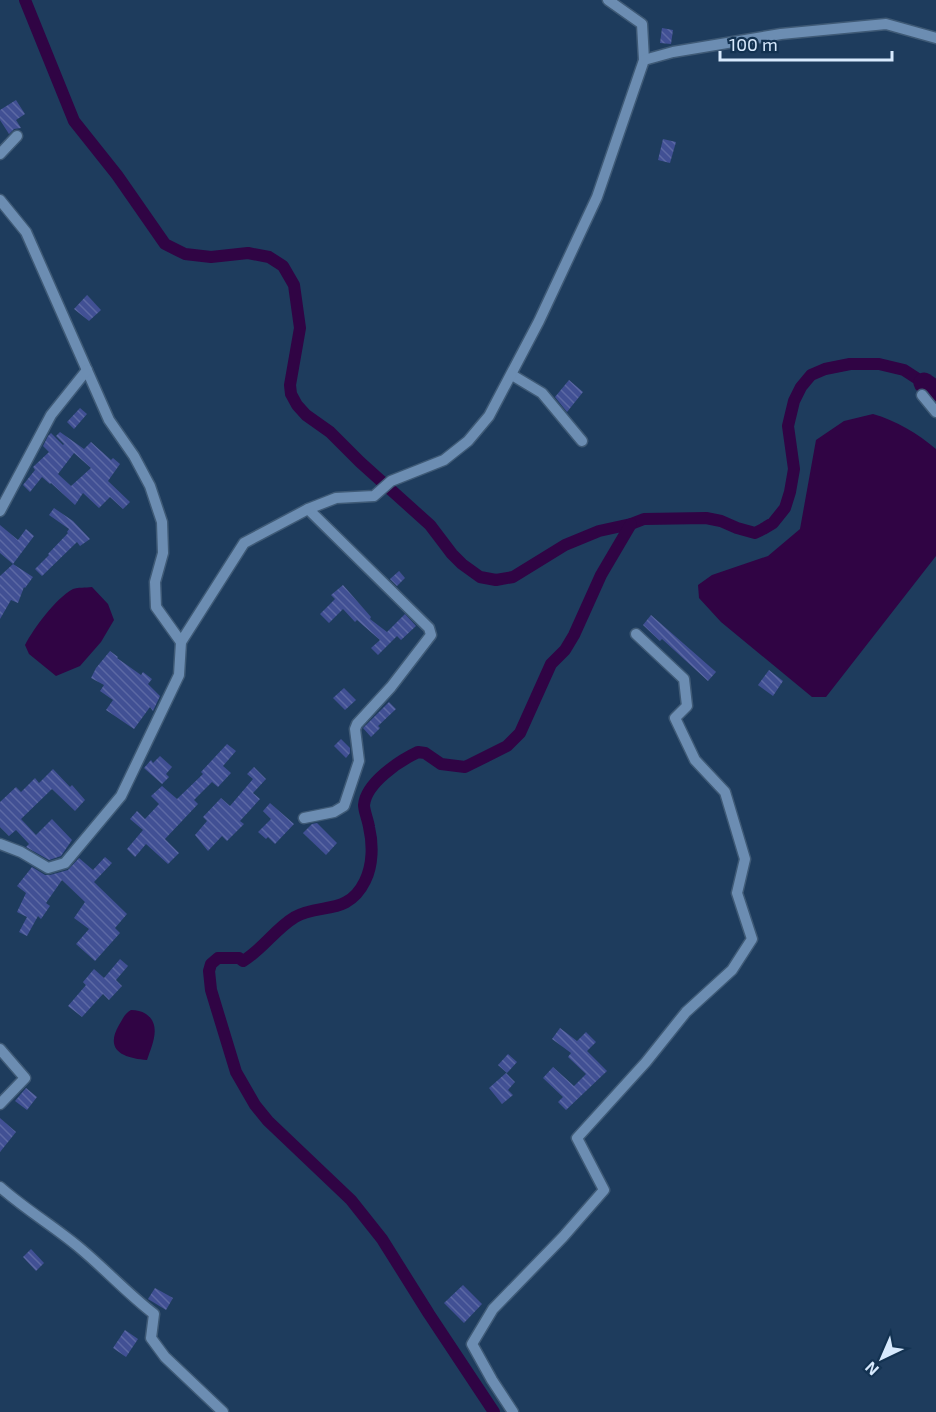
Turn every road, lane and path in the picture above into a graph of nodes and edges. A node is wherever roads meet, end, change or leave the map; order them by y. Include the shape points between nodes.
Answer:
1 (608, 0) edge
2 (936, 38) edge
3 (644, 60) junction
4 (17, 136) dead end
5 (0, 154) edge
6 (0, 200) edge
7 (87, 370) junction
8 (512, 375) junction
9 (922, 395) dead end
10 (936, 412) edge
11 (582, 441) dead end
12 (308, 509) junction
13 (0, 511) edge
14 (636, 634) dead end
15 (181, 642) junction
16 (304, 818) dead end
17 (0, 844) edge
18 (0, 1049) edge
19 (0, 1104) edge
20 (0, 1188) edge
21 (224, 1412) edge
22 (513, 1412) edge

1 - 3 street via 642,24
2 - 3 street via 886,24 782,34
3 - 8 street via 597,197
4 - 5 street
6 - 7 street via 30,239
7 - 13 street via 51,415
7 - 15 street via 109,420 150,486 162,522 163,553 155,582 156,607
8 - 11 street via 542,393
8 - 12 street via 489,416 468,441 444,460 391,481 374,496 336,498
9 - 10 street
12 - 15 street via 244,543
12 - 16 street via 429,628 431,635 357,724 359,761 344,806 334,813
14 - 22 street via 684,679 687,706 675,718 694,760 725,792 745,859 737,893 752,939 732,970 686,1012 577,1138 604,1190 493,1309 472,1344
15 - 17 street via 178,675 125,786 80,847 65,863 48,868
18 - 19 street via 25,1078
20 - 21 street via 83,1251 153,1314 151,1338 165,1357

